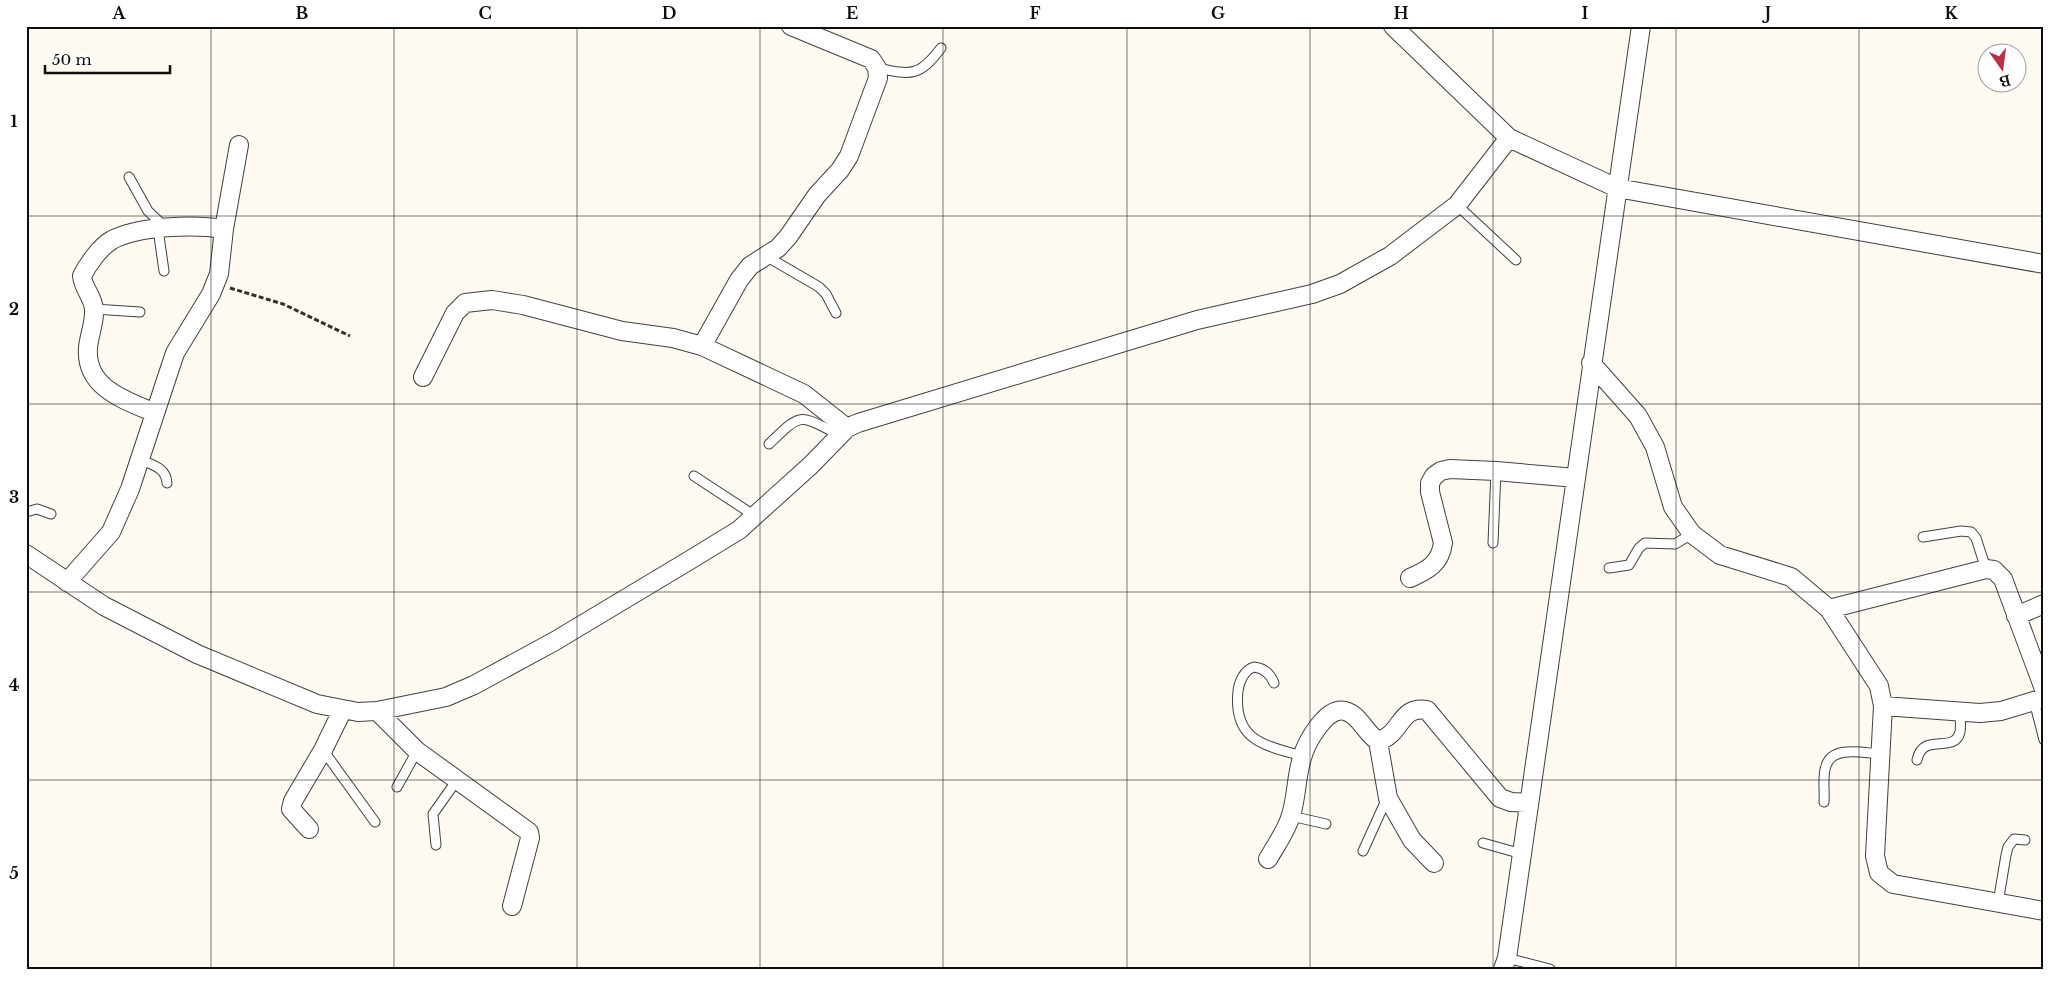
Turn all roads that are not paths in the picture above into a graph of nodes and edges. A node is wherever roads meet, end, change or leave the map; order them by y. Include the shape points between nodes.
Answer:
1 (791, 26) edge
2 (1393, 26) edge
3 (1641, 26) edge
4 (942, 48) dead end
5 (877, 68) junction
6 (1509, 138) junction
7 (239, 145) dead end
8 (129, 177) dead end
9 (1617, 188) junction
10 (1457, 205) junction
11 (162, 229) junction
12 (224, 229) junction
13 (766, 256) junction
14 (1516, 260) dead end
15 (2044, 264) edge
16 (164, 271) dead end
17 (94, 309) junction
18 (140, 312) dead end
19 (836, 313) dead end
20 (702, 346) junction
21 (1591, 363) junction
22 (423, 377) dead end
23 (155, 413) junction
24 (843, 432) junction
25 (769, 444) dead end
26 (139, 459) junction
27 (1496, 471) junction
28 (694, 476) dead end
29 (1576, 478) junction
30 (167, 483) dead end
31 (26, 512) edge
32 (51, 514) dead end
33 (754, 516) junction
34 (1692, 534) junction
35 (1923, 538) dead end
36 (1492, 543) dead end
37 (26, 554) edge
38 (1609, 568) dead end
39 (1986, 569) junction
40 (1410, 578) dead end
41 (67, 582) junction
42 (2044, 604) edge
43 (1829, 609) junction
44 (2016, 616) junction
45 (1274, 683) dead end
46 (2040, 696) edge
47 (1883, 706) junction
48 (343, 709) junction
49 (377, 711) junction
50 (1960, 712) junction
51 (2044, 740) edge
52 (1378, 741) junction
53 (323, 750) junction
54 (418, 751) junction
55 (1880, 754) junction
56 (1302, 756) junction
57 (1917, 760) dead end
58 (457, 780) junction
59 (396, 787) dead end
60 (1388, 798) junction
61 (1824, 802) dead end
62 (1529, 803) junction
63 (1291, 816) junction
64 (375, 822) dead end
65 (1326, 824) dead end
66 (309, 829) dead end
67 (2025, 840) dead end
68 (1483, 844) dead end
69 (436, 845) dead end
70 (1363, 851) dead end
71 (1522, 854) junction
72 (1268, 859) dead end
73 (1434, 863) dead end
74 (1998, 903) junction
75 (512, 906) dead end
76 (2044, 911) edge
77 (1505, 963) edge
78 (1550, 969) edge

1 - 5 street via 871,59
2 - 6 street
3 - 9 street
4 - 5 lane via 928,65 916,73
5 - 13 street via 878,78 849,156 816,195 788,237
6 - 9 street
6 - 10 street
7 - 12 street
8 - 11 lane
9 - 15 street
9 - 21 street
10 - 14 lane
10 - 24 street via 1390,256 1340,284 1312,294 1197,320 858,423
11 - 12 street via 200,225
11 - 16 lane
11 - 17 street via 113,240 105,245 82,276
12 - 23 street via 221,260 211,294 175,353
13 - 19 lane via 820,288
13 - 20 street via 750,266 739,280
17 - 18 lane
17 - 23 street via 88,349 90,365 98,382 111,394
20 - 22 street via 673,338 622,331 523,305 477,300 465,303 455,312
20 - 24 street via 804,394
21 - 29 street
21 - 34 street via 1638,416 1654,447 1673,507
23 - 26 street
24 - 25 lane via 800,419
24 - 33 street
26 - 30 lane via 161,469
26 - 41 street via 111,532
27 - 29 street
27 - 36 lane
27 - 40 street via 1450,469 1434,476 1430,492 1443,543 1442,551 1430,569
28 - 33 lane
29 - 62 street
31 - 32 lane via 36,509
33 - 49 street via 739,530 682,565 474,685 446,697
34 - 38 lane via 1675,544 1645,543 1629,565
34 - 43 street via 1720,555 1791,577
35 - 39 lane via 1972,532
37 - 41 street
39 - 43 street
39 - 44 street via 1999,573 2003,579
41 - 48 street via 104,606 197,654 287,693
42 - 44 street
43 - 47 street via 1879,686
44 - 46 street
45 - 56 lane via 1268,672 1261,668 1254,667 1246,672 1237,704 1240,723 1246,734 1268,746
46 - 50 street via 2001,711
46 - 51 lane
47 - 50 street
47 - 55 street
48 - 49 street
48 - 53 street
49 - 54 street
50 - 57 lane via 1957,739 1925,746
52 - 56 street via 1346,710 1334,711 1324,718
52 - 60 street
52 - 62 street via 1388,739 1408,712 1417,708 1427,710 1500,798
53 - 64 lane
53 - 66 street via 291,810
54 - 58 street
54 - 59 lane
55 - 61 lane via 1842,752 1833,756 1826,765
55 - 74 street via 1875,856 1879,873 1893,884
56 - 63 street
58 - 69 lane via 433,814
58 - 75 street via 529,832
60 - 70 lane
60 - 73 street via 1412,840
62 - 71 street
63 - 65 lane
63 - 72 street
67 - 74 lane via 2014,839 2008,847
68 - 71 lane
71 - 77 street
74 - 76 street
77 - 78 lane

